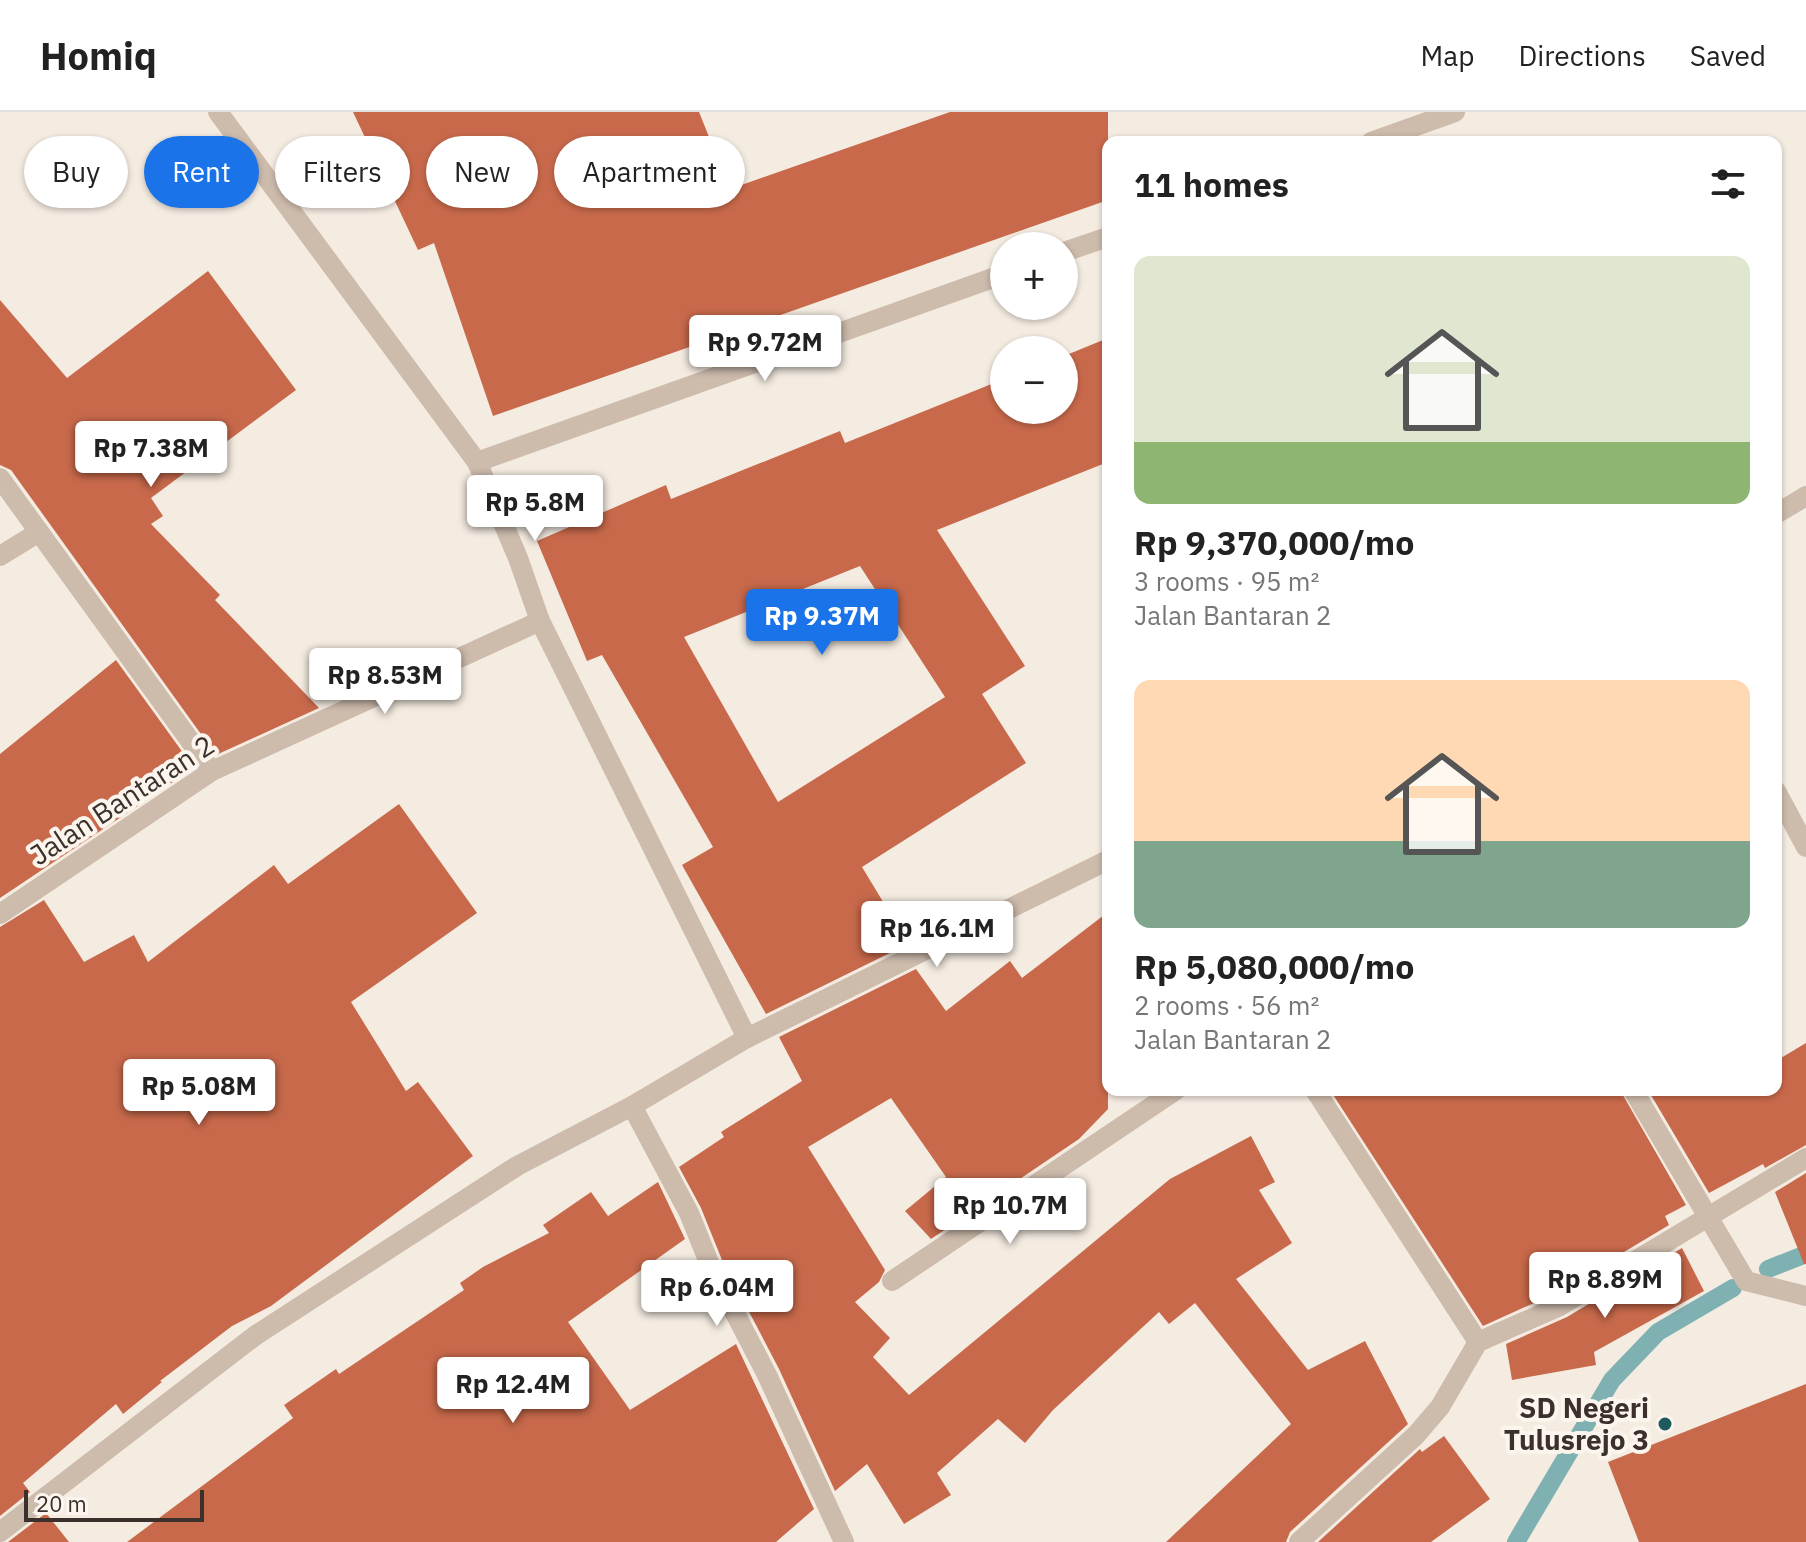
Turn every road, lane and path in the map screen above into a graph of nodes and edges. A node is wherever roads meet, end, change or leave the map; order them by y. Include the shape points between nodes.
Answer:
1 (218, 112) edge
2 (1455, 112) edge
3 (1388, 136) edge
4 (1102, 239) edge
5 (1078, 247) edge
6 (990, 279) edge
7 (477, 462) junction
8 (0, 478) edge
9 (1806, 496) edge
10 (1782, 510) edge
11 (39, 532) junction
12 (0, 556) edge
13 (540, 621) junction
14 (212, 771) junction
15 (1782, 802) edge
16 (1806, 847) edge
17 (1102, 863) edge
18 (0, 914) edge
19 (747, 1038) junction
20 (1167, 1096) edge
21 (1319, 1096) edge
22 (1636, 1096) edge
23 (632, 1106) junction
24 (1806, 1158) edge
25 (1706, 1217) junction
26 (892, 1281) dead end
27 (1806, 1296) edge
28 (1478, 1342) junction
29 (0, 1532) edge
30 (835, 1539) edge
31 (1299, 1542) edge

1 - 7 street
2 - 3 street
4 - 5 street
6 - 7 street
7 - 13 street
8 - 11 street
9 - 10 street
11 - 12 street
11 - 14 street
13 - 14 street, Jalan Bantaran 2
13 - 19 street
14 - 18 street, Jalan Bantaran 2
15 - 16 street
17 - 19 street
19 - 23 street
20 - 26 street
21 - 28 street
22 - 25 street
23 - 29 street via 517,1166 256,1335
23 - 30 street via 767,1375
24 - 25 street
25 - 27 street via 1746,1281
25 - 28 street via 1560,1306
28 - 31 street via 1440,1407 1416,1435

